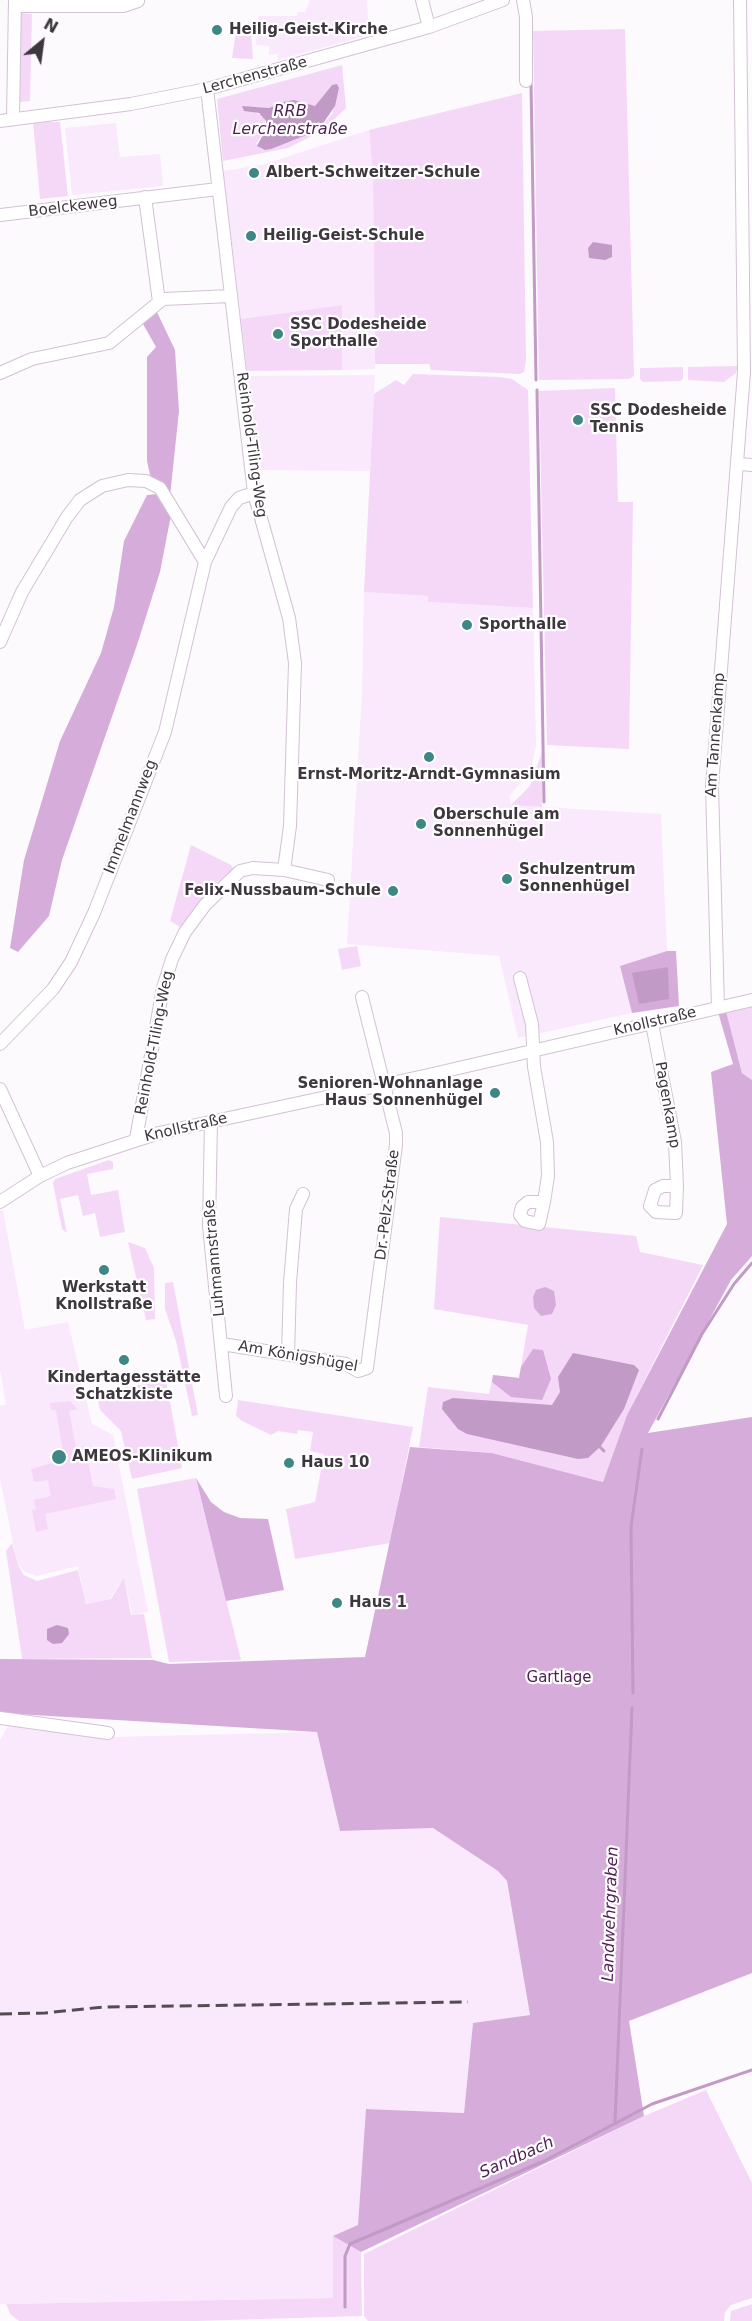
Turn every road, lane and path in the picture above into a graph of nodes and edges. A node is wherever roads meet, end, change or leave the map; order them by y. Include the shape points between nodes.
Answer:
1 (422, 0) edge
2 (503, 0) edge
3 (523, 0) edge
4 (740, 0) edge
5 (138, 1) edge
6 (15, 3) edge
7 (429, 27) junction
8 (526, 81) dead end
9 (207, 89) junction
10 (6, 120) edge
11 (218, 189) junction
12 (145, 198) junction
13 (0, 215) edge
14 (231, 296) junction
15 (159, 302) junction
16 (0, 374) edge
17 (739, 464) junction
18 (752, 465) edge
19 (254, 493) junction
20 (205, 562) junction
21 (0, 642) edge
22 (284, 870) junction
23 (328, 880) dead end
24 (520, 978) dead end
25 (362, 997) dead end
26 (752, 1000) edge
27 (718, 1008) junction
28 (652, 1024) junction
29 (0, 1044) edge
30 (533, 1050) junction
31 (383, 1084) junction
32 (0, 1089) edge
33 (211, 1121) junction
34 (136, 1139) junction
35 (40, 1176) junction
36 (677, 1186) dead end
37 (303, 1194) dead end
38 (0, 1202) edge
39 (544, 1202) dead end
40 (372, 1326) joint
41 (222, 1344) junction
42 (288, 1355) junction
43 (226, 1396) dead end
44 (0, 1718) edge
45 (108, 1733) dead end

1 - 7 street
2 - 7 street, Lerchenstraße
3 - 8 street
4 - 17 street, Am Tannenkamp via 745,340
5 - 6 street via 123,6
6 - 10 street
7 - 9 street, Lerchenstraße
9 - 10 street, Lerchenstraße via 131,104
9 - 11 street, Reinhold-Tiling-Weg
11 - 12 street, Boelckeweg
11 - 14 street, Reinhold-Tiling-Weg
12 - 13 street, Boelckeweg
12 - 15 street
14 - 15 street via 169,297
14 - 19 street, Reinhold-Tiling-Weg
15 - 16 street via 109,343 33,358
17 - 18 street
17 - 27 street, Am Tannenkamp via 712,786
19 - 20 street, Immelmannweg via 240,498 231,507
19 - 22 street, Reinhold-Tiling-Weg via 289,618 295,663 290,826
20 - 21 street via 160,488 146,482 120,480 102,486 80,500 39,562
20 - 29 street, Immelmannweg via 165,732 94,913 63,977
22 - 23 street, Reinhold-Tiling-Weg
22 - 34 street, Reinhold-Tiling-Weg via 240,871 210,899 185,932 163,988
24 - 30 street via 532,1024
25 - 31 street
26 - 27 street, Knollstraße
27 - 28 street, Knollstraße
28 - 30 street, Knollstraße
28 - 36 street, Pagenkamp via 669,1102
30 - 31 street, Knollstraße
30 - 39 street via 547,1142
31 - 33 street, Knollstraße
31 - 40 street, Dr.-Pelz-Straße via 396,1145
32 - 35 street
33 - 34 street, Knollstraße
33 - 41 street, Luhmannstraße via 209,1226
34 - 35 street, Knollstraße
35 - 38 street, Knollstraße
37 - 42 street via 296,1219
40 - 42 street, Am Königshügel via 367,1368 358,1371 346,1364
41 - 42 street, Am Königshügel
41 - 43 street, Luhmannstraße
44 - 45 street

